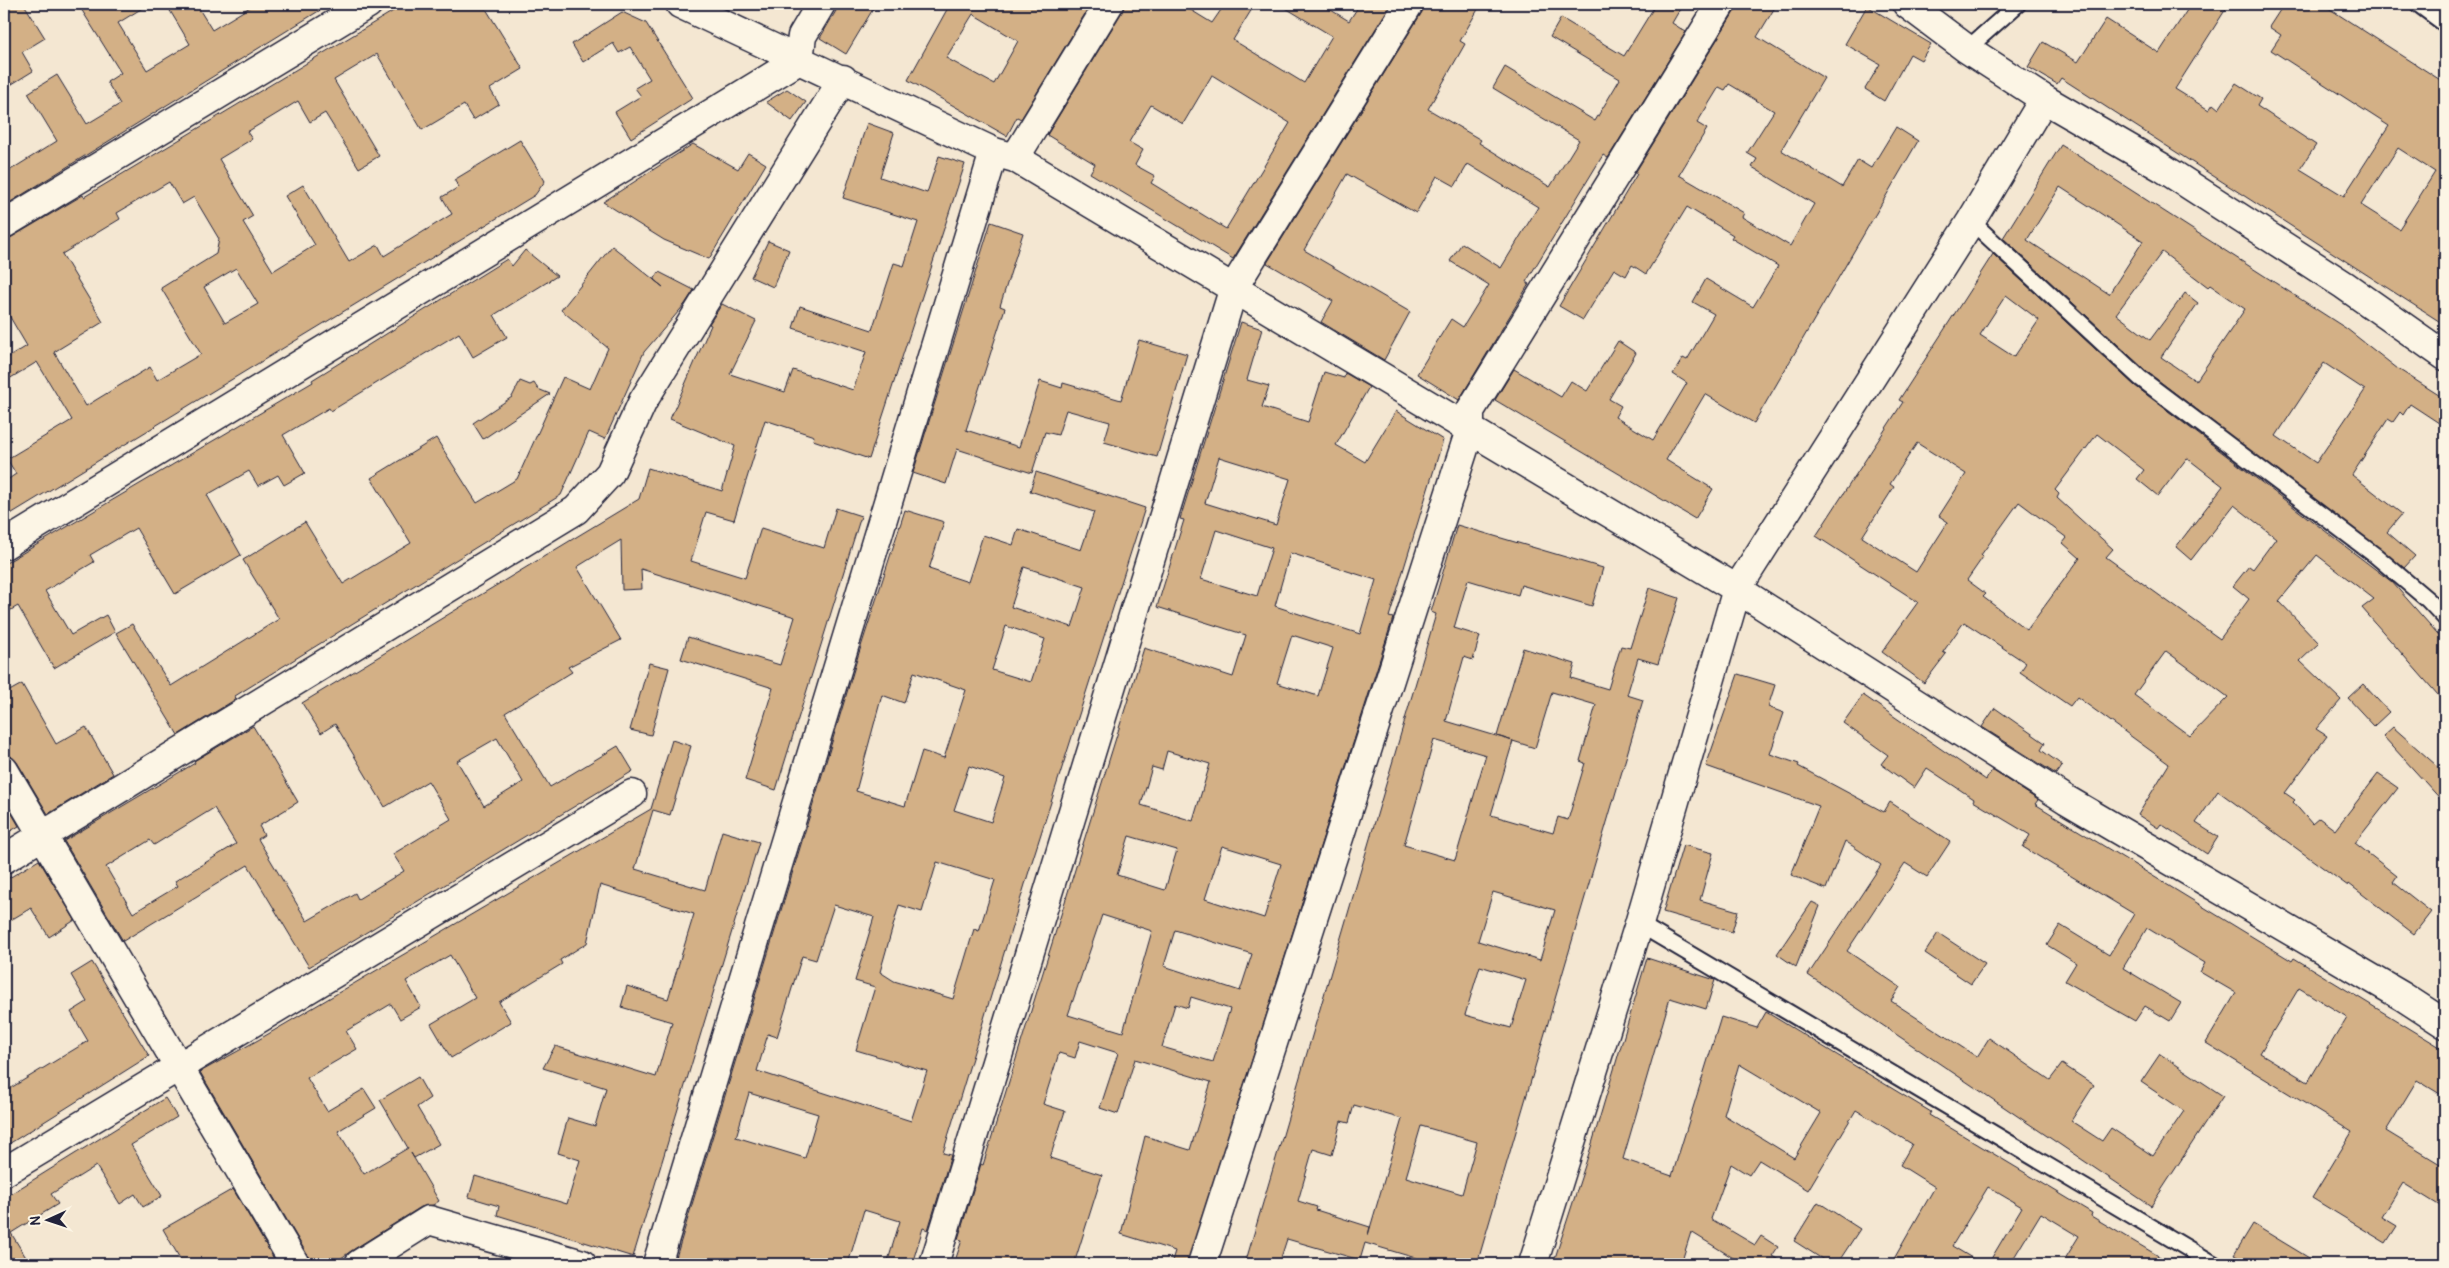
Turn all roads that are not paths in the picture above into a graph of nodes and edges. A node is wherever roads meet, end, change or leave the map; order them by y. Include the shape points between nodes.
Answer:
1 (368, 4) edge
2 (680, 4) edge
3 (821, 4) edge
4 (1109, 4) edge
5 (1410, 4) edge
6 (1721, 4) edge
7 (1907, 4) edge
8 (2018, 4) edge
9 (2418, 4) edge
10 (2445, 24) edge
11 (1967, 49) junction
12 (799, 60) junction
13 (843, 79) junction
14 (2044, 99) junction
15 (1004, 155) junction
16 (1972, 221) junction
17 (4, 224) edge
18 (1234, 287) junction
19 (2445, 356) edge
20 (1470, 430) junction
21 (4, 545) edge
22 (1737, 589) junction
23 (2445, 618) edge
24 (4, 770) edge
25 (632, 794) dead end
26 (43, 836) junction
27 (4, 860) edge
28 (1638, 924) junction
29 (2445, 1024) edge
30 (178, 1067) junction
31 (4, 1172) edge
32 (295, 1264) edge
33 (359, 1264) edge
34 (582, 1264) edge
35 (657, 1264) edge
36 (934, 1264) edge
37 (1202, 1264) edge
38 (1533, 1264) edge
39 (2214, 1264) edge

1 - 17 street
2 - 12 street
3 - 12 street via 802,36
4 - 15 street
5 - 18 street
6 - 20 street via 1470,410
7 - 11 street
8 - 11 lane
9 - 10 lane
11 - 14 street
12 - 13 street
12 - 21 street
13 - 15 street
13 - 26 street via 643,402 610,473 576,510
14 - 16 street
14 - 19 street via 2163,168 2344,285
15 - 18 street
15 - 35 street
16 - 22 street
16 - 23 lane via 2140,378 2376,556
18 - 20 street
18 - 36 street
20 - 22 street
20 - 37 street
22 - 28 street
22 - 29 street via 2067,800
24 - 26 street
25 - 30 street
26 - 27 street
26 - 30 street
28 - 38 street
28 - 39 lane
30 - 31 street
30 - 32 street
33 - 34 street via 429,1220

